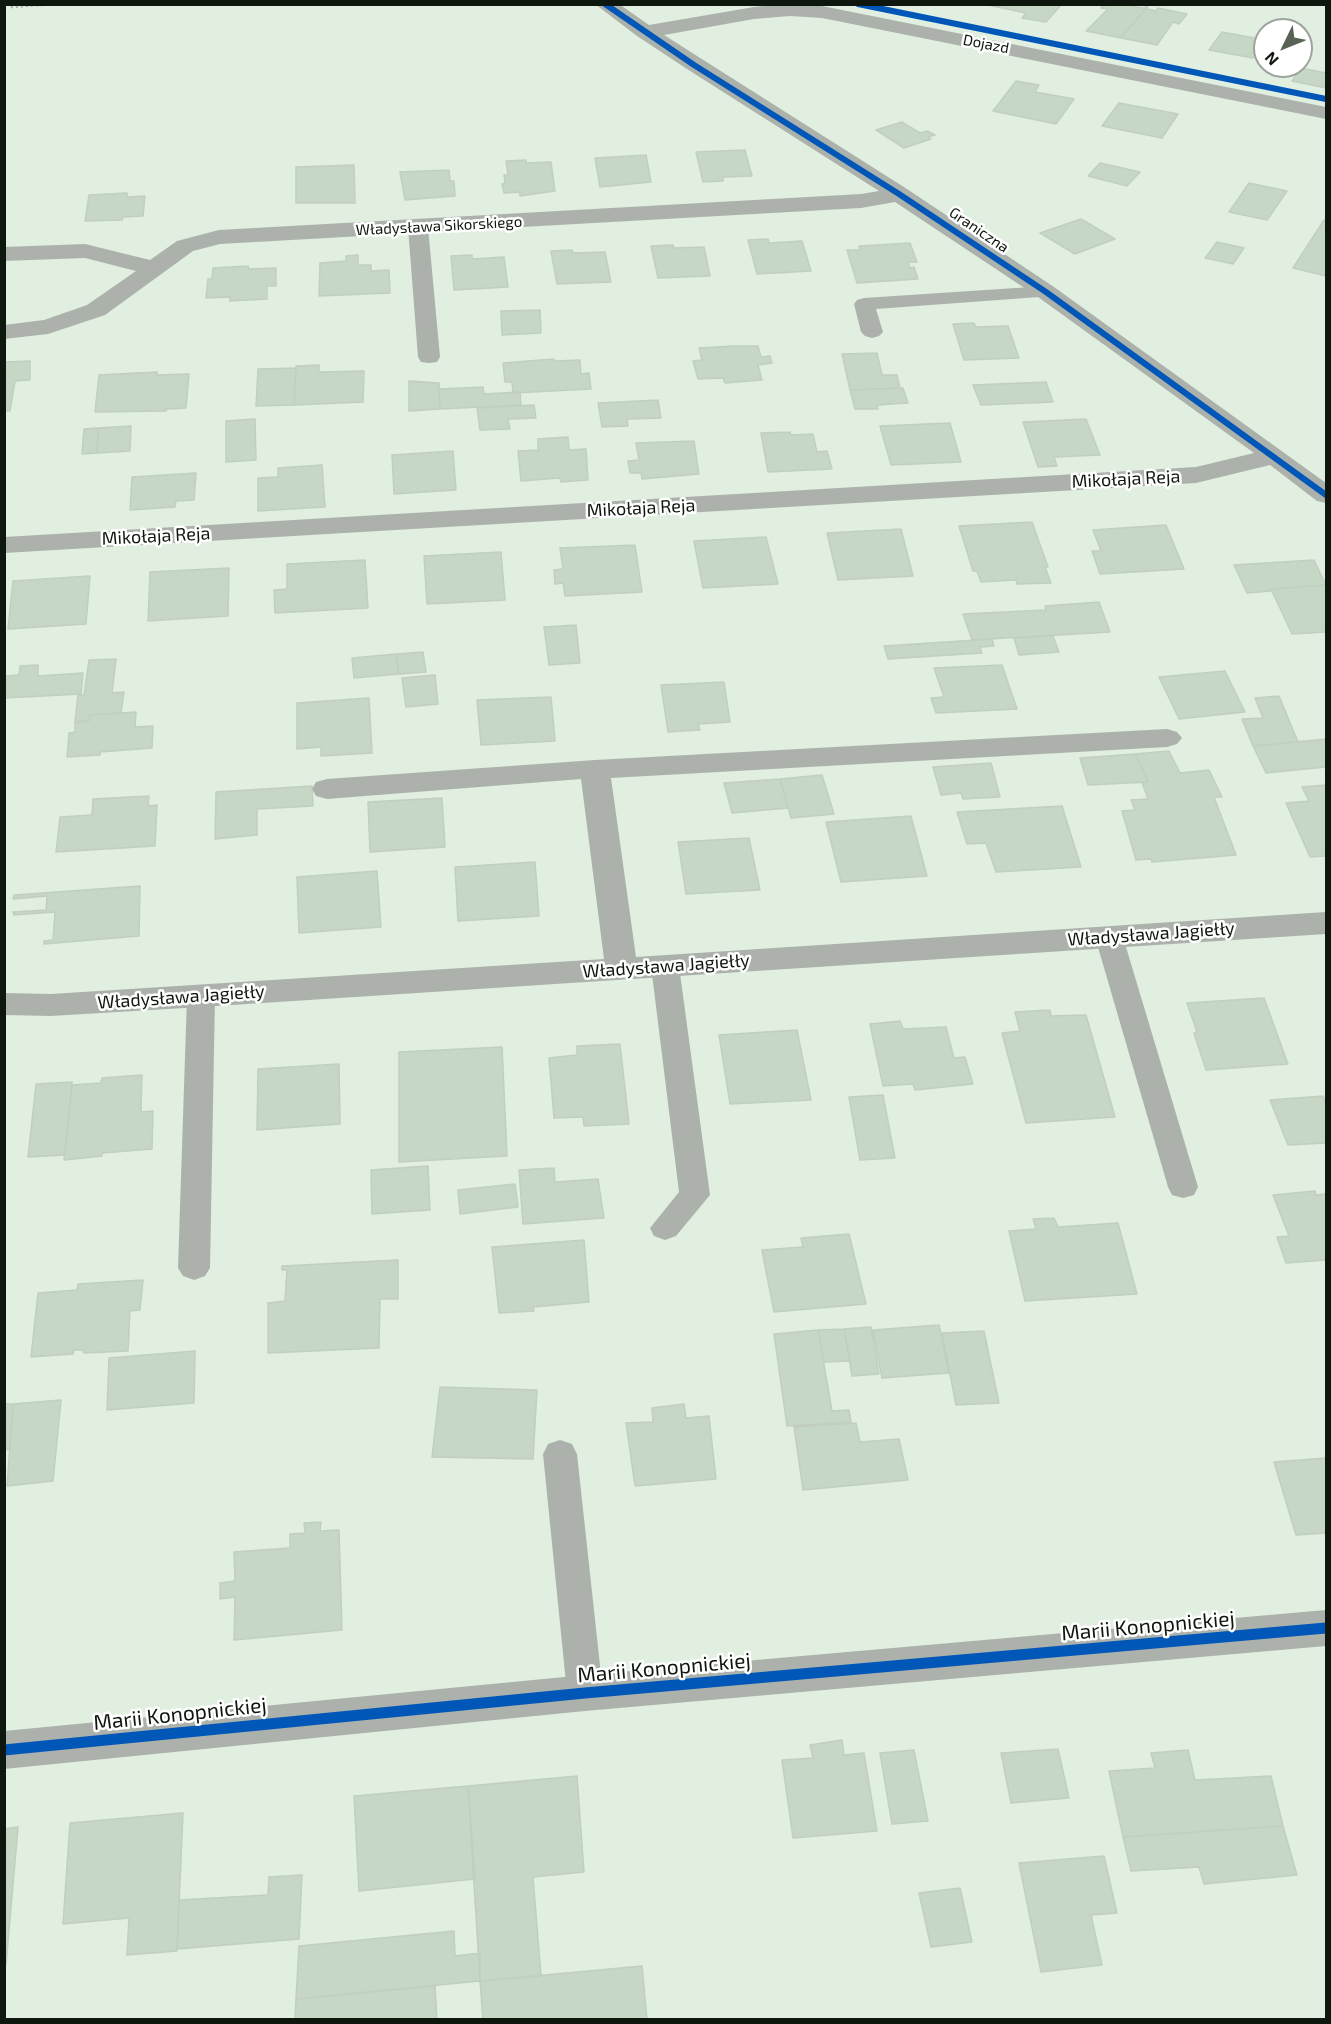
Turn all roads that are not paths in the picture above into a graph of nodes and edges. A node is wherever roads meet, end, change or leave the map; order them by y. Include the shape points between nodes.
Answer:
1 (605, 4) edge
2 (644, 32) junction
3 (1326, 113) edge
4 (899, 194) junction
5 (418, 227) junction
6 (4, 254) edge
7 (154, 268) junction
8 (1047, 292) junction
9 (4, 332) edge
10 (872, 332) dead end
11 (429, 357) dead end
12 (1275, 456) junction
13 (1326, 495) edge
14 (4, 545) edge
15 (1167, 738) dead end
16 (595, 769) junction
17 (327, 789) dead end
18 (1326, 923) edge
19 (1109, 937) junction
20 (665, 966) junction
21 (622, 969) junction
22 (201, 996) junction
23 (4, 1004) edge
24 (1183, 1187) dead end
25 (665, 1228) dead end
26 (194, 1268) dead end
27 (560, 1454) dead end
28 (1326, 1628) edge
29 (585, 1693) junction
30 (4, 1750) edge

1 - 2 street, Graniczna
2 - 3 street, Dojazd via 754,13 822,12
2 - 4 street, Graniczna
4 - 5 street, Władysława Sikorskiego via 861,201
4 - 8 street, Graniczna
5 - 7 street, Władysława Sikorskiego via 219,237 185,246
5 - 11 lane
6 - 7 street via 85,251
7 - 9 street, Władysława Sikorskiego via 96,310 48,327
8 - 10 lane via 864,304
8 - 12 street, Graniczna
12 - 13 street, Graniczna
12 - 14 street, Mikołaja Reja via 1196,475
15 - 16 street
16 - 17 street
16 - 21 street
18 - 19 street, Władysława Jagiełły
19 - 20 street, Władysława Jagiełły
19 - 24 lane
20 - 21 street, Władysława Jagiełły
20 - 25 lane via 695,1195
21 - 22 street, Władysława Jagiełły
22 - 23 street, Władysława Jagiełły
22 - 26 lane
27 - 29 lane
28 - 29 street, Marii Konopnickiej
29 - 30 street, Marii Konopnickiej

